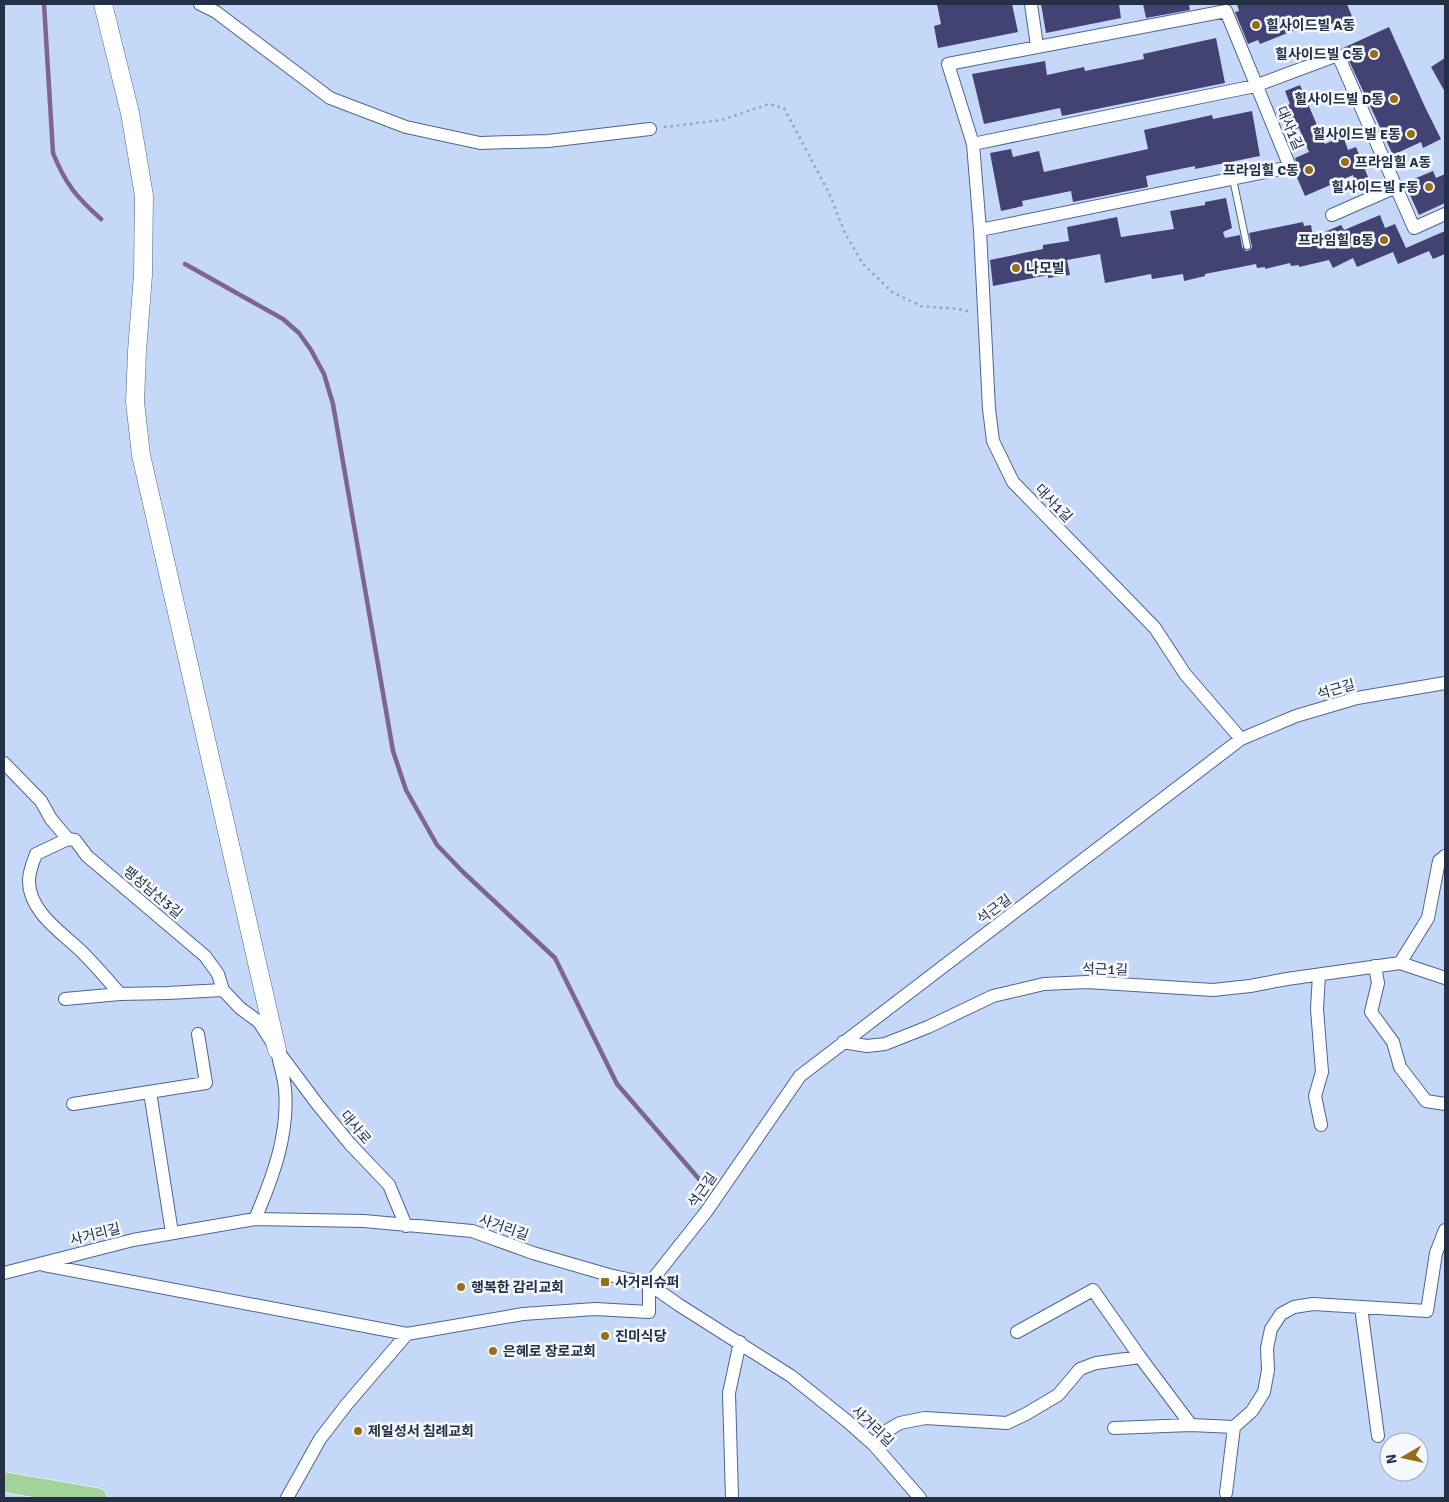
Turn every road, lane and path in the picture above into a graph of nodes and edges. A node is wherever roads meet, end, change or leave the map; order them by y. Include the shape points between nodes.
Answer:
1 (103, 4) edge
2 (200, 4) edge
3 (1031, 4) edge
4 (1226, 7) edge
5 (1038, 46) junction
6 (1256, 86) junction
7 (650, 129) joint
8 (973, 144) junction
9 (1233, 179) junction
10 (1396, 187) junction
11 (1445, 214) edge
12 (1332, 215) dead end
13 (980, 230) junction
14 (1247, 246) dead end
15 (984, 316) junction
16 (1445, 683) edge
17 (1241, 739) junction
18 (4, 763) edge
19 (68, 839) junction
20 (1445, 856) edge
21 (1400, 962) junction
22 (1375, 966) junction
23 (1318, 975) junction
24 (1445, 978) edge
25 (223, 990) junction
26 (120, 994) junction
27 (65, 999) dead end
28 (198, 1034) dead end
29 (843, 1042) junction
30 (277, 1050) junction
31 (150, 1092) junction
32 (73, 1104) dead end
33 (1445, 1104) edge
34 (1321, 1125) dead end
35 (255, 1219) junction
36 (406, 1226) junction
37 (1445, 1230) edge
38 (172, 1233) junction
39 (42, 1264) junction
40 (4, 1273) edge
41 (650, 1284) junction
42 (1361, 1307) junction
43 (1017, 1332) dead end
44 (407, 1334) junction
45 (740, 1342) junction
46 (1140, 1357) junction
47 (1191, 1425) junction
48 (1234, 1427) junction
49 (1114, 1428) dead end
50 (1378, 1436) dead end
51 (874, 1446) junction
52 (4, 1482) edge
53 (1226, 1493) dead end
54 (97, 1498) edge
55 (287, 1498) edge
56 (732, 1498) edge
57 (920, 1498) edge

1 - 30 street via 130,113 144,196 135,402 141,455
2 - 7 street via 216,12 330,98 406,127 480,143 548,141
3 - 5 street
4 - 5 street, 대사1길
4 - 6 street, 대사1길
5 - 8 street, 대사1길 via 948,64
6 - 8 street
6 - 9 street, 대사1길 via 1290,168
6 - 10 street via 1338,55
7 - 15 path via 722,120 769,104 784,108 863,264 892,292 921,306 958,309
8 - 13 street, 대사1길
9 - 13 street, 대사1길
9 - 14 lane
10 - 11 street via 1414,228
10 - 12 street
13 - 15 street, 대사1길
15 - 17 street, 대사1길 via 993,441 1013,482 1155,628 1185,674
16 - 17 street, 석근길 via 1357,698 1296,716
17 - 29 street, 석근길
18 - 19 street, 팽성남산3길 via 41,801 51,820
19 - 25 street, 팽성남산3길 via 75,840 87,856 205,956 218,974
19 - 26 street via 36,854 29,880 35,903
20 - 21 street via 1439,861 1428,918
21 - 22 street, 석근1길
21 - 24 street, 석근1길
22 - 23 street, 석근1길
22 - 33 street via 1378,983 1371,1012 1393,1042 1400,1068 1426,1101
23 - 29 street, 석근1길 via 1213,990 1087,982 1044,984 994,996 885,1044 867,1046
23 - 34 street via 1322,1072 1315,1096
25 - 26 street
25 - 30 street, 팽성남산3길 via 259,1022
26 - 27 street
28 - 31 street via 206,1083
29 - 41 street, 석근길 via 800,1076 706,1212
30 - 35 street via 285,1088 280,1151
30 - 36 street, 대사로 via 350,1144 389,1185
31 - 32 street
31 - 38 street
35 - 36 street, 사거리길 via 364,1221
35 - 38 street, 사거리길
36 - 41 street, 사거리길 via 472,1231 609,1276
37 - 42 street via 1436,1253 1427,1311
38 - 39 street, 사거리길
39 - 40 street, 사거리길
39 - 44 street
41 - 44 street via 649,1312 595,1309 523,1314
41 - 45 street, 사거리길
42 - 48 street via 1313,1304 1294,1307 1281,1314 1271,1329 1264,1392 1252,1411
42 - 50 street
43 - 46 street via 1093,1290
44 - 55 street via 320,1439
45 - 51 street, 사거리길 via 791,1376
45 - 56 street via 728,1393
46 - 47 street
46 - 51 street via 1096,1363 1080,1369 1058,1395 1007,1423 925,1418 900,1423 883,1433
47 - 48 street
47 - 49 street
48 - 53 street
51 - 57 street, 사거리길
52 - 54 main road

